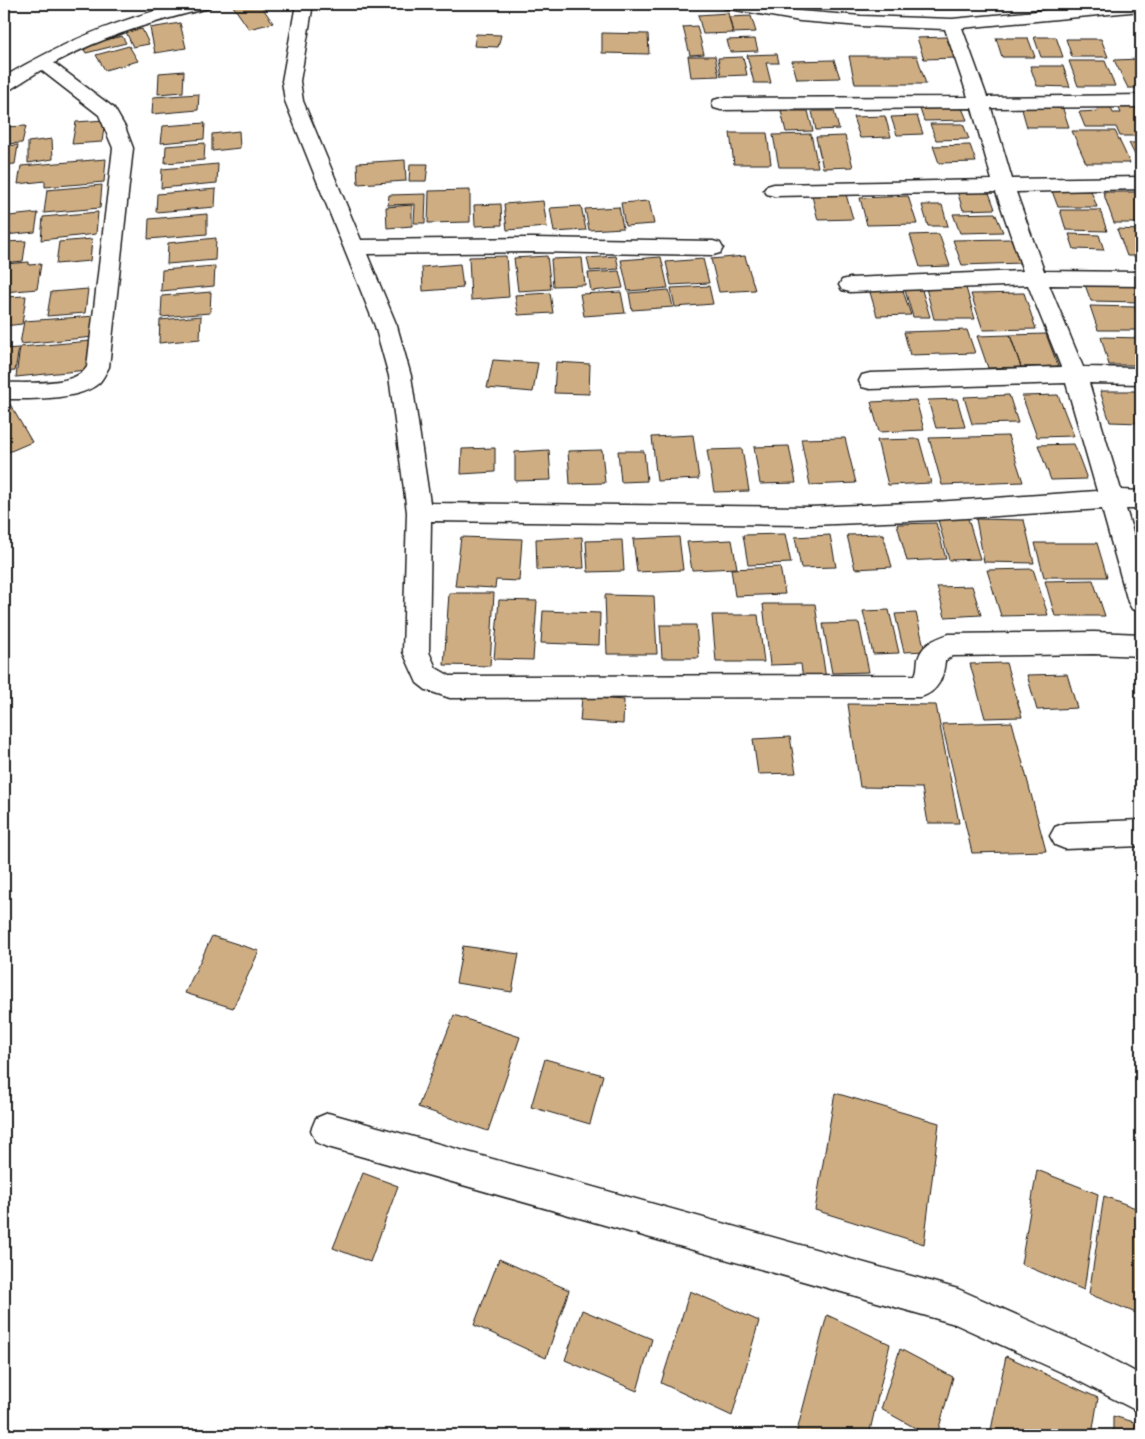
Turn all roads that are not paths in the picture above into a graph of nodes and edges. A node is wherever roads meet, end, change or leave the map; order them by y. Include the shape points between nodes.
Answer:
1 (203, 4) edge
2 (304, 4) edge
3 (730, 4) edge
4 (1141, 6) edge
5 (952, 24) junction
6 (42, 62) junction
7 (4, 86) edge
8 (1141, 101) edge
9 (980, 102) junction
10 (721, 104) dead end
11 (1141, 183) edge
12 (1003, 184) junction
13 (774, 190) dead end
14 (355, 247) junction
15 (713, 248) dead end
16 (1036, 278) junction
17 (1141, 279) edge
18 (850, 285) dead end
19 (1075, 374) junction
20 (1141, 376) edge
21 (870, 381) dead end
22 (4, 392) edge
23 (1111, 499) junction
24 (1141, 500) edge
25 (419, 512) junction
26 (1141, 602) edge
27 (1141, 646) edge
28 (1141, 833) edge
29 (1065, 836) dead end
30 (328, 1130) dead end
31 (1141, 1395) edge

1 - 6 street via 98,34
2 - 14 street via 291,81 294,101
3 - 5 street via 800,16
4 - 5 street
5 - 9 street
6 - 7 street
6 - 22 street via 107,112 123,148 98,367 92,377 80,384
8 - 9 street
9 - 10 street
9 - 12 street
11 - 12 street
12 - 13 street
12 - 16 street
14 - 15 street
14 - 25 street via 396,356
16 - 17 street
16 - 18 street
16 - 19 street
19 - 20 street
19 - 21 street
19 - 23 street
23 - 24 street
23 - 25 street via 810,516
23 - 26 street
25 - 27 street via 416,652 428,678 450,687 921,686 930,675 934,652 949,645
28 - 29 street
30 - 31 street via 958,1307 1076,1360

